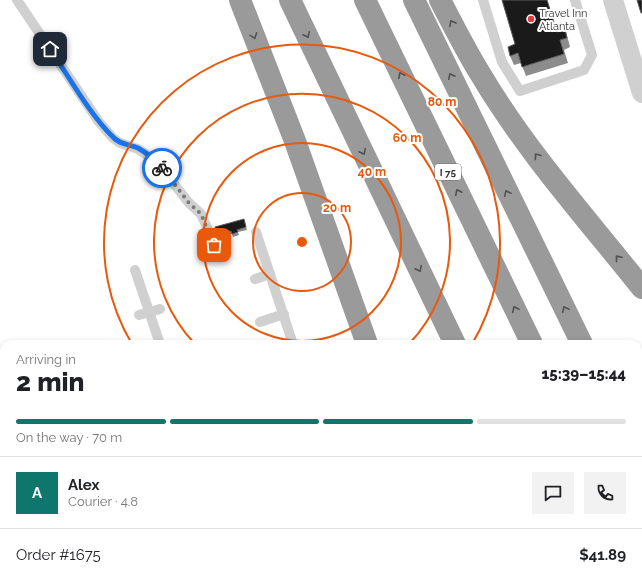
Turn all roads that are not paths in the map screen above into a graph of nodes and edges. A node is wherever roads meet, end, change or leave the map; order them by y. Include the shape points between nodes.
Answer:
1 (17, 0) edge
2 (240, 0) edge
3 (290, 0) edge
4 (365, 0) edge
5 (414, 0) edge
6 (440, 0) edge
7 (483, 0) edge
8 (574, 0) edge
9 (612, 0) edge
10 (642, 93) edge
11 (256, 232) dead end
12 (214, 245) dead end
13 (135, 270) dead end
14 (270, 274) junction
15 (255, 279) dead end
16 (642, 288) edge
17 (160, 309) dead end
18 (149, 312) junction
19 (284, 314) junction
20 (139, 315) dead end
21 (260, 322) dead end
22 (159, 340) edge
23 (292, 340) edge
24 (366, 340) edge
25 (453, 340) edge
26 (530, 340) edge
27 (580, 340) edge

1 - 12 lane via 99,122 120,143 138,149 155,160 189,203 201,214
2 -> 24 highway via 295,141
3 -> 25 highway
26 -> 4 highway, I 75
27 -> 5 highway
16 -> 6 highway via 551,175 514,124 481,75
7 - 8 lane via 502,62 520,91 584,70 592,55
9 - 10 street
11 - 14 lane
13 - 18 lane
14 - 15 lane
14 - 19 lane
17 - 18 lane
18 - 20 lane
18 - 22 lane
19 - 21 lane
19 - 23 lane

